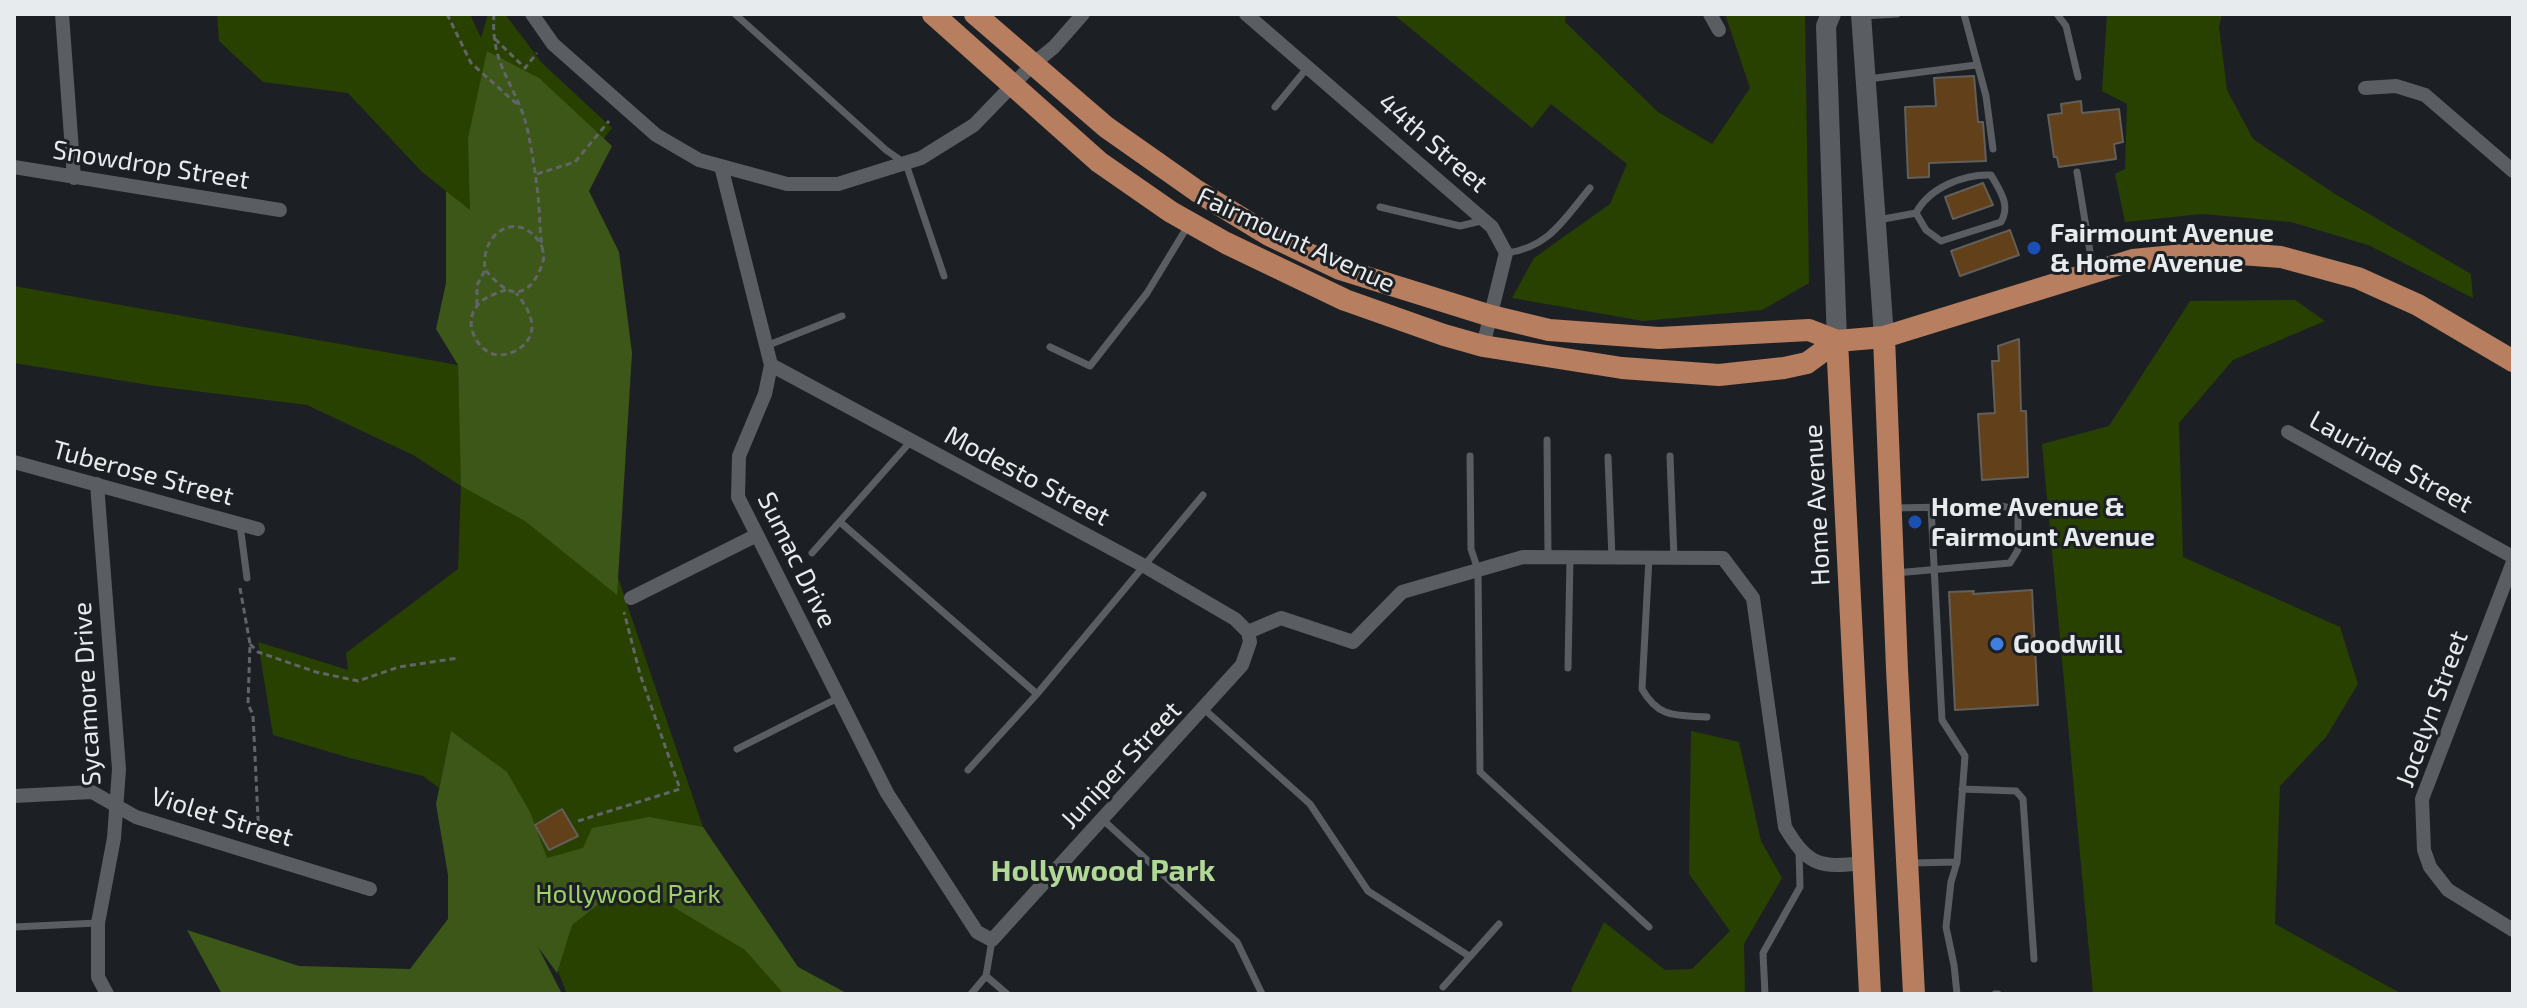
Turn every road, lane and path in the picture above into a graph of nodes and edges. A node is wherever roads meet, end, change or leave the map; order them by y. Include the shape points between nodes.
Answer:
1 (62, 14) edge
2 (447, 14) edge
3 (494, 14) edge
4 (532, 14) edge
5 (735, 14) edge
6 (933, 14) edge
7 (975, 14) edge
8 (1246, 14) edge
9 (1710, 14) edge
10 (1831, 14) edge
11 (1897, 14) edge
12 (1964, 14) edge
13 (2057, 14) edge
14 (1079, 15) edge
15 (1862, 15) edge
16 (1719, 30) dead end
17 (493, 37) junction
18 (537, 53) dead end
19 (1032, 65) junction
20 (1976, 65) junction
21 (1308, 67) junction
22 (2078, 77) dead end
23 (1866, 79) junction
24 (1012, 86) junction
25 (2365, 88) dead end
26 (1275, 107) dead end
27 (521, 108) junction
28 (609, 121) dead end
29 (1993, 149) dead end
30 (906, 164) junction
31 (721, 166) junction
32 (14, 167) edge
33 (2513, 171) edge
34 (2077, 172) dead end
35 (536, 175) junction
36 (74, 178) junction
37 (1590, 188) dead end
38 (1380, 207) dead end
39 (280, 210) dead end
40 (1916, 213) junction
41 (1485, 220) junction
42 (1876, 220) junction
43 (1190, 222) junction
44 (542, 247) junction
45 (1506, 253) junction
46 (485, 270) junction
47 (2093, 272) junction
48 (944, 276) dead end
49 (507, 290) junction
50 (516, 293) junction
51 (477, 305) junction
52 (842, 316) dead end
53 (1491, 316) junction
54 (1884, 337) junction
55 (1837, 341) junction
56 (766, 346) junction
57 (1483, 346) junction
58 (1050, 347) dead end
59 (2513, 361) edge
60 (771, 365) junction
61 (2288, 432) dead end
62 (911, 440) junction
63 (1547, 440) dead end
64 (1470, 456) dead end
65 (1670, 456) dead end
66 (1608, 457) dead end
67 (14, 462) edge
68 (97, 484) junction
69 (1203, 495) dead end
70 (1931, 507) junction
71 (1890, 508) junction
72 (840, 522) junction
73 (240, 525) junction
74 (258, 529) dead end
75 (757, 535) junction
76 (812, 553) dead end
77 (1548, 557) junction
78 (1570, 557) junction
79 (1612, 558) junction
80 (1649, 558) junction
81 (1674, 558) junction
82 (2513, 560) edge
83 (1146, 567) junction
84 (1478, 570) junction
85 (1934, 570) junction
86 (1893, 573) junction
87 (247, 578) joint
88 (631, 598) joint
89 (1249, 637) junction
90 (250, 644) junction
91 (458, 658) dead end
92 (1568, 668) dead end
93 (1037, 694) junction
94 (838, 698) junction
95 (1204, 709) junction
96 (1707, 717) dead end
97 (737, 749) dead end
98 (968, 770) dead end
99 (1962, 789) junction
100 (14, 796) edge
101 (116, 804) junction
102 (1102, 819) junction
103 (578, 821) dead end
104 (1799, 851) junction
105 (259, 854) junction
106 (1957, 862) junction
107 (1863, 863) junction
108 (1907, 863) junction
109 (370, 889) dead end
110 (98, 923) junction
111 (1499, 924) dead end
112 (14, 927) edge
113 (1649, 927) dead end
114 (2513, 930) edge
115 (992, 940) junction
116 (1469, 956) junction
117 (2034, 959) dead end
118 (986, 976) junction
119 (1443, 987) dead end
120 (107, 994) edge
121 (971, 994) edge
122 (1007, 994) edge
123 (1262, 994) edge
124 (1765, 994) edge
125 (1870, 994) edge
126 (1914, 994) edge
127 (1957, 994) edge

1 - 36 street
2 - 27 path via 471,63
3 - 17 path
4 - 31 street via 553,44 656,135 699,160
5 - 30 lane
6 - 24 main road, Fairmount Avenue
7 - 19 main road, Fairmount Avenue
8 - 21 street, 44th Street
9 - 16 street
10 - 55 main road, Home Avenue via 1826,26
11 - 15 lane
12 - 20 lane
13 - 22 lane via 2066,26
14 - 19 street
15 - 23 main road
17 - 18 path via 525,68
17 - 27 path via 497,61
19 - 24 street
19 - 53 main road, Fairmount Avenue via 1106,127 1269,235 1340,269
20 - 23 lane
20 - 29 lane
21 - 26 lane
21 - 41 street, 44th Street
23 - 42 main road
24 - 30 street via 974,125
24 - 43 main road, Fairmount Avenue via 1099,162
25 - 33 street via 2396,86 2425,95
27 - 35 path
28 - 35 path via 575,162
30 - 31 street via 838,184 787,184
30 - 48 lane
31 - 56 street, Sumac Drive
32 - 36 street, Snowdrop Street
34 - 47 lane
35 - 44 path
36 - 39 street, Snowdrop Street
37 - 45 lane via 1551,234 1526,250
38 - 41 lane via 1460,226
40 - 40 lane via 1941,241 2001,222 2006,213 1991,175 1953,183 1924,198
40 - 42 lane
41 - 45 street, 44th Street
42 - 54 main road
43 - 57 main road, Fairmount Avenue via 1345,300
43 - 58 lane via 1147,293 1090,366
44 - 46 path via 528,230 506,228 487,242
44 - 50 path via 542,268 526,289
45 - 53 street
46 - 49 path
46 - 51 path via 477,285
47 - 54 main road, Fairmount Avenue
47 - 59 main road, Fairmount Avenue via 2173,255 2281,257 2389,291
49 - 50 path
49 - 51 path
50 - 51 path via 530,317 532,333 525,345 510,353 490,353 476,340 471,320
52 - 56 lane
53 - 55 main road, Fairmount Avenue via 1549,330 1659,338 1809,330
53 - 57 street
54 - 55 main road, Fairmount Avenue
54 - 71 main road
55 - 57 main road, Fairmount Avenue via 1807,363 1719,375 1622,368
55 - 107 main road, Home Avenue
56 - 60 street, Sumac Drive
60 - 62 street, Modesto Street
60 - 75 street, Sumac Drive via 739,456 738,497
61 - 82 street, Laurinda Street
62 - 72 lane
62 - 83 street, Modesto Street
63 - 77 lane
64 - 84 lane via 1471,549
65 - 81 lane
66 - 79 lane
67 - 68 street, Tuberose Street
68 - 73 street, Tuberose Street
68 - 101 street, Sycamore Drive via 119,769
69 - 83 lane
70 - 71 lane
70 - 85 lane
70 - 85 lane via 2001,506 2018,513 2018,550 2010,563
71 - 86 main road
72 - 76 lane
72 - 93 lane
73 - 74 street, Tuberose Street
73 - 87 lane
75 - 88 street
75 - 94 street, Sumac Drive
77 - 78 street
77 - 84 street via 1523,557
78 - 79 street
78 - 92 lane
79 - 80 street
80 - 81 street
80 - 96 lane via 1642,689 1650,704 1667,714
81 - 104 street via 1723,558 1753,598 1785,827
82 - 114 street, Jocelyn Street via 2422,799 2430,867 2448,890
83 - 89 street, Modesto Street via 1235,619
83 - 93 lane
84 - 89 street via 1402,592 1353,642 1281,618
84 - 113 lane via 1480,772
85 - 86 lane
85 - 99 lane via 1942,720 1965,756
86 - 108 main road
87 - 90 path via 240,587
88 - 103 path via 621,602 680,789
89 - 95 street, Juniper Street via 1242,665
90 - 91 path via 258,652 316,672 358,681 399,667
90 - 105 path via 248,704 253,715
93 - 98 lane
94 - 97 lane
94 - 115 street, Sumac Drive via 887,793 977,932
95 - 102 street, Juniper Street
95 - 116 lane via 1310,804 1368,891
99 - 106 lane
99 - 117 lane via 2016,791 2023,799
100 - 101 street, Violet Street via 92,792
101 - 105 street, Violet Street via 136,817
101 - 110 street, Sycamore Drive
102 - 115 street, Juniper Street
102 - 123 lane via 1237,942
104 - 107 street via 1829,867
104 - 124 lane via 1800,887 1763,953
105 - 109 street, Violet Street
106 - 108 lane
106 - 127 lane via 1946,927
107 - 125 main road, Home Avenue
108 - 126 main road
110 - 112 lane
110 - 120 street, Sycamore Drive via 98,977
111 - 116 lane
115 - 118 lane
116 - 119 lane
118 - 121 lane
118 - 122 lane

